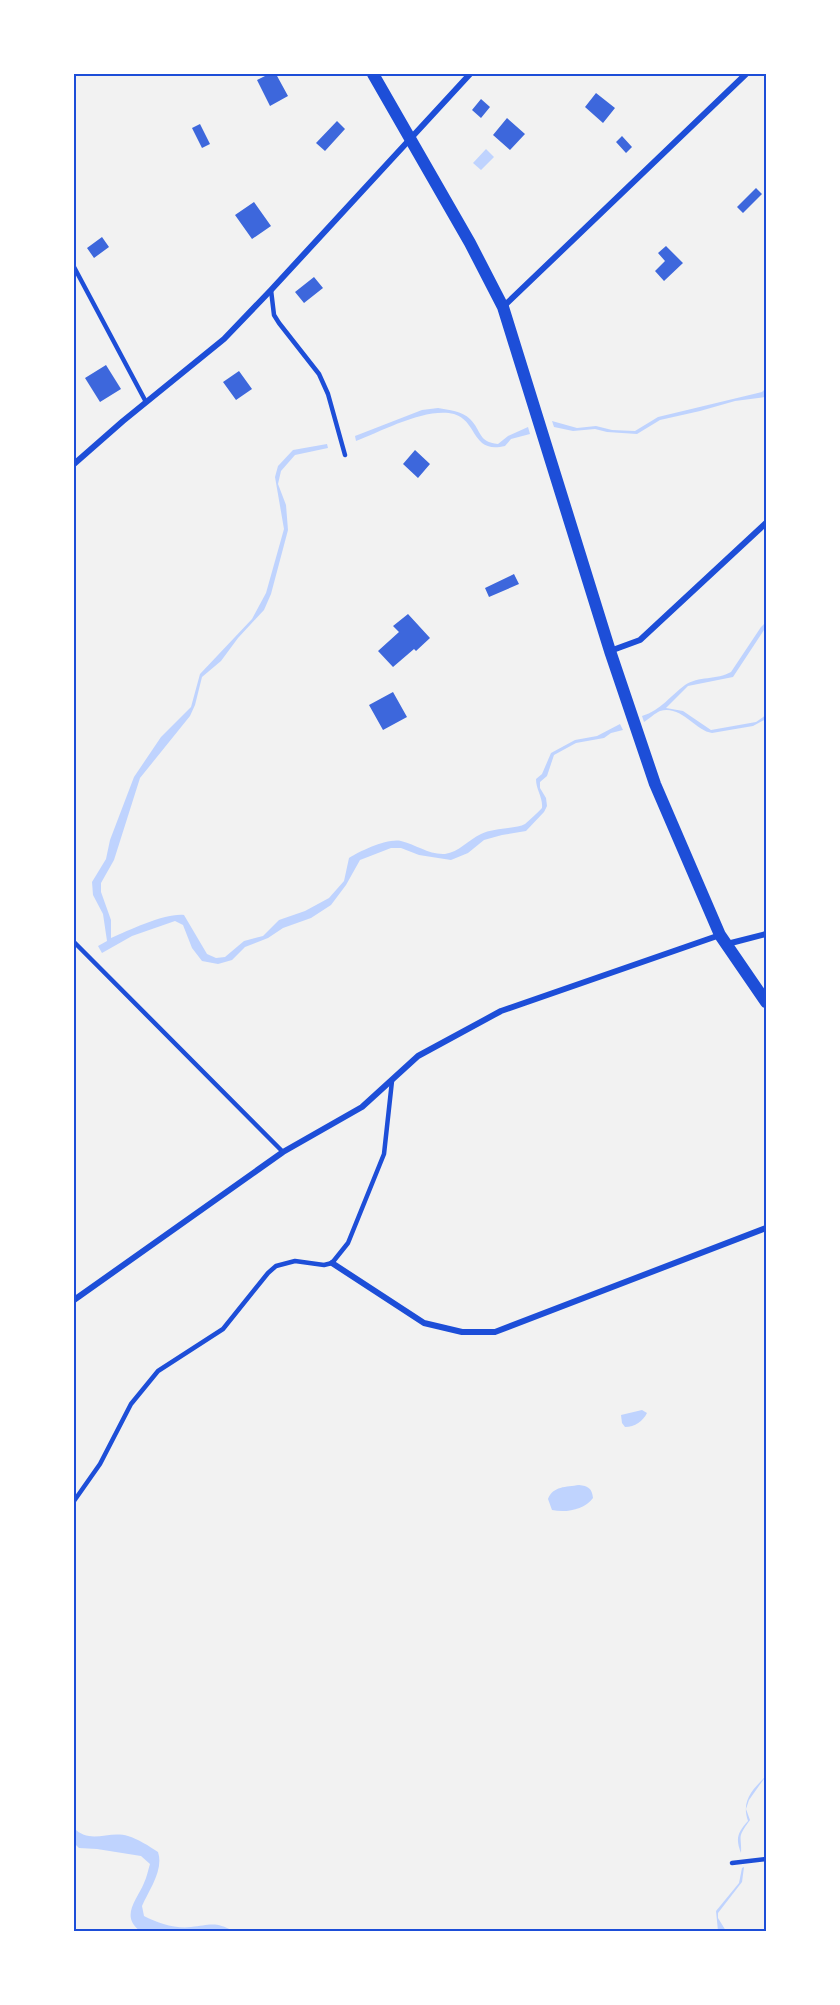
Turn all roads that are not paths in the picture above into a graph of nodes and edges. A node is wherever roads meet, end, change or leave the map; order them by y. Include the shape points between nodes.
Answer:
1 (373, 74) edge
2 (470, 74) edge
3 (746, 74) edge
4 (410, 137) junction
5 (74, 267) edge
6 (271, 290) junction
7 (503, 308) junction
8 (146, 402) junction
9 (345, 455) dead end
10 (74, 464) edge
11 (766, 523) edge
12 (610, 651) junction
13 (766, 934) edge
14 (723, 940) junction
15 (74, 942) edge
16 (766, 1002) edge
17 (392, 1081) junction
18 (283, 1152) junction
19 (766, 1228) edge
20 (332, 1263) junction
21 (74, 1300) edge
22 (74, 1501) edge
23 (766, 1859) edge
24 (732, 1863) dead end

1 - 4 main road
2 - 4 street
3 - 7 street
4 - 6 street
4 - 7 main road
5 - 8 lane
6 - 8 street via 224,339
6 - 9 lane via 274,315 319,374 328,394
7 - 12 main road
8 - 10 street
11 - 12 street via 640,640
12 - 14 main road via 655,784
13 - 14 street
14 - 16 main road
14 - 17 street via 501,1011 418,1056
15 - 18 lane
17 - 18 street via 362,1107
17 - 20 lane via 384,1154 348,1243
18 - 21 street
19 - 20 street via 495,1332 462,1332 424,1323
20 - 22 lane via 295,1261 276,1266 223,1329 158,1371 130,1404 100,1464
23 - 24 lane

